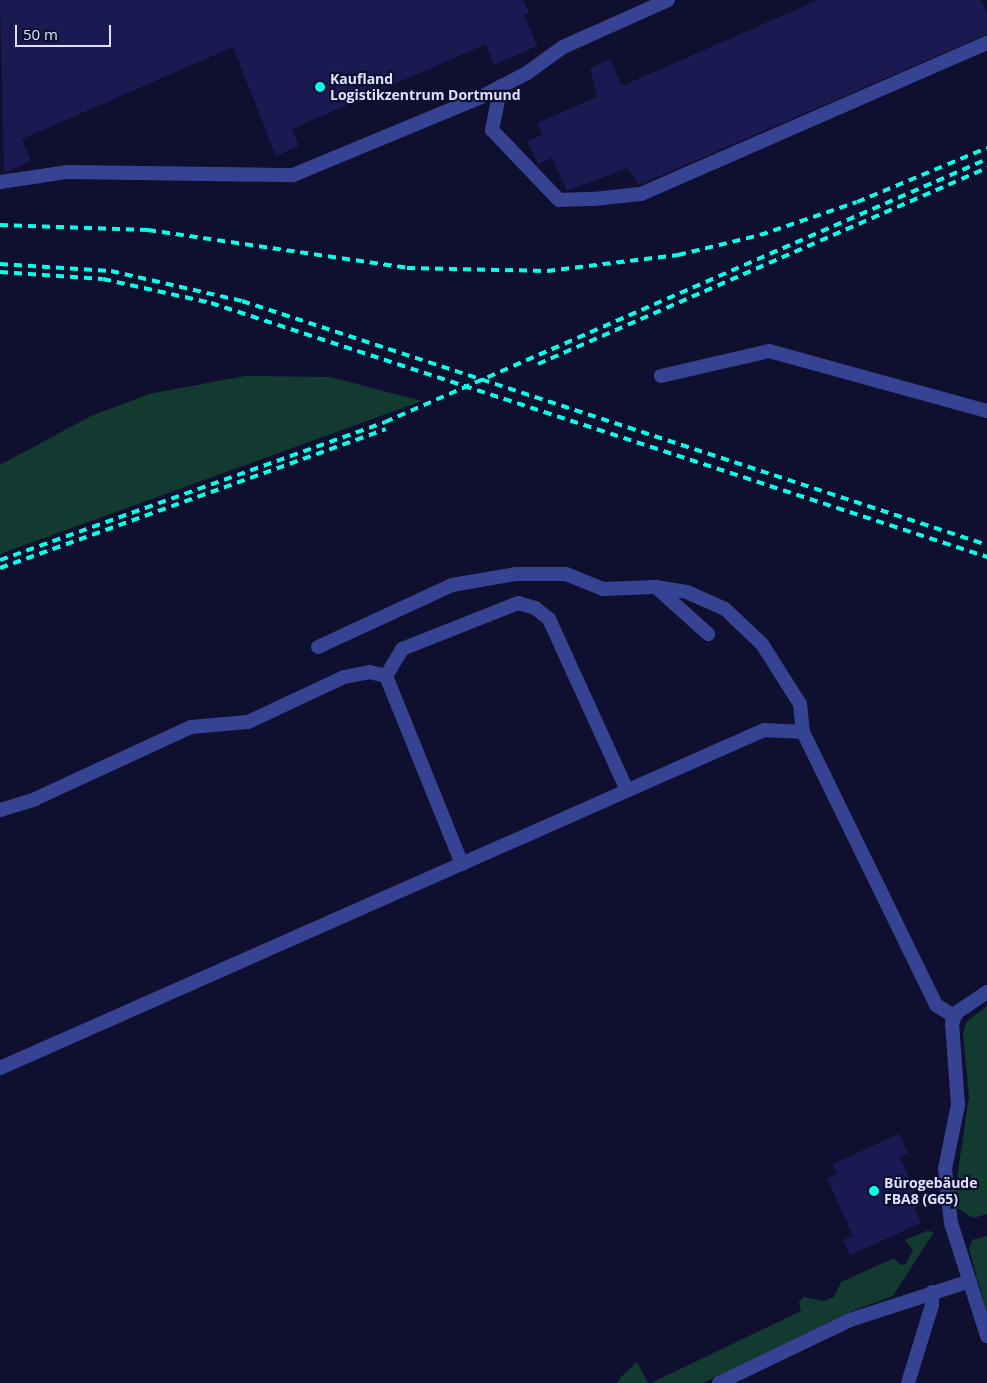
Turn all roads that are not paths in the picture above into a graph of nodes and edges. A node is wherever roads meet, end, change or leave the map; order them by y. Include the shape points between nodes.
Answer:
1 (668, 0) edge
2 (987, 43) edge
3 (501, 86) junction
4 (0, 182) edge
5 (661, 376) dead end
6 (987, 411) edge
7 (656, 587) junction
8 (707, 601) junction
9 (691, 618) junction
10 (708, 634) dead end
11 (318, 647) dead end
12 (386, 676) junction
13 (803, 732) junction
14 (627, 790) junction
15 (0, 810) edge
16 (462, 864) junction
17 (987, 992) edge
18 (955, 1017) junction
19 (0, 1068) edge
20 (970, 1281) junction
21 (932, 1292) junction
22 (987, 1336) edge
23 (719, 1383) edge
24 (908, 1383) edge

1 - 3 lane via 563,47
2 - 3 lane via 641,194 594,199 559,200 492,130
3 - 4 lane via 367,147 293,175 68,172
5 - 6 lane via 769,351
7 - 8 lane via 687,592
7 - 9 lane
7 - 11 lane via 603,589 566,574 516,574 461,583
8 - 9 lane
8 - 13 lane via 724,609 762,644 800,704
9 - 10 lane
12 - 14 lane via 402,649 518,603 535,608 549,619
12 - 15 lane via 370,672 344,677 248,722 191,727 36,799
12 - 16 lane
13 - 14 lane via 764,730
13 - 18 lane via 936,1005
14 - 16 lane
16 - 19 lane
17 - 18 lane
18 - 20 lane via 958,1105 945,1169 946,1199
20 - 21 lane
20 - 22 lane
21 - 23 lane via 850,1320
21 - 24 lane via 932,1305

